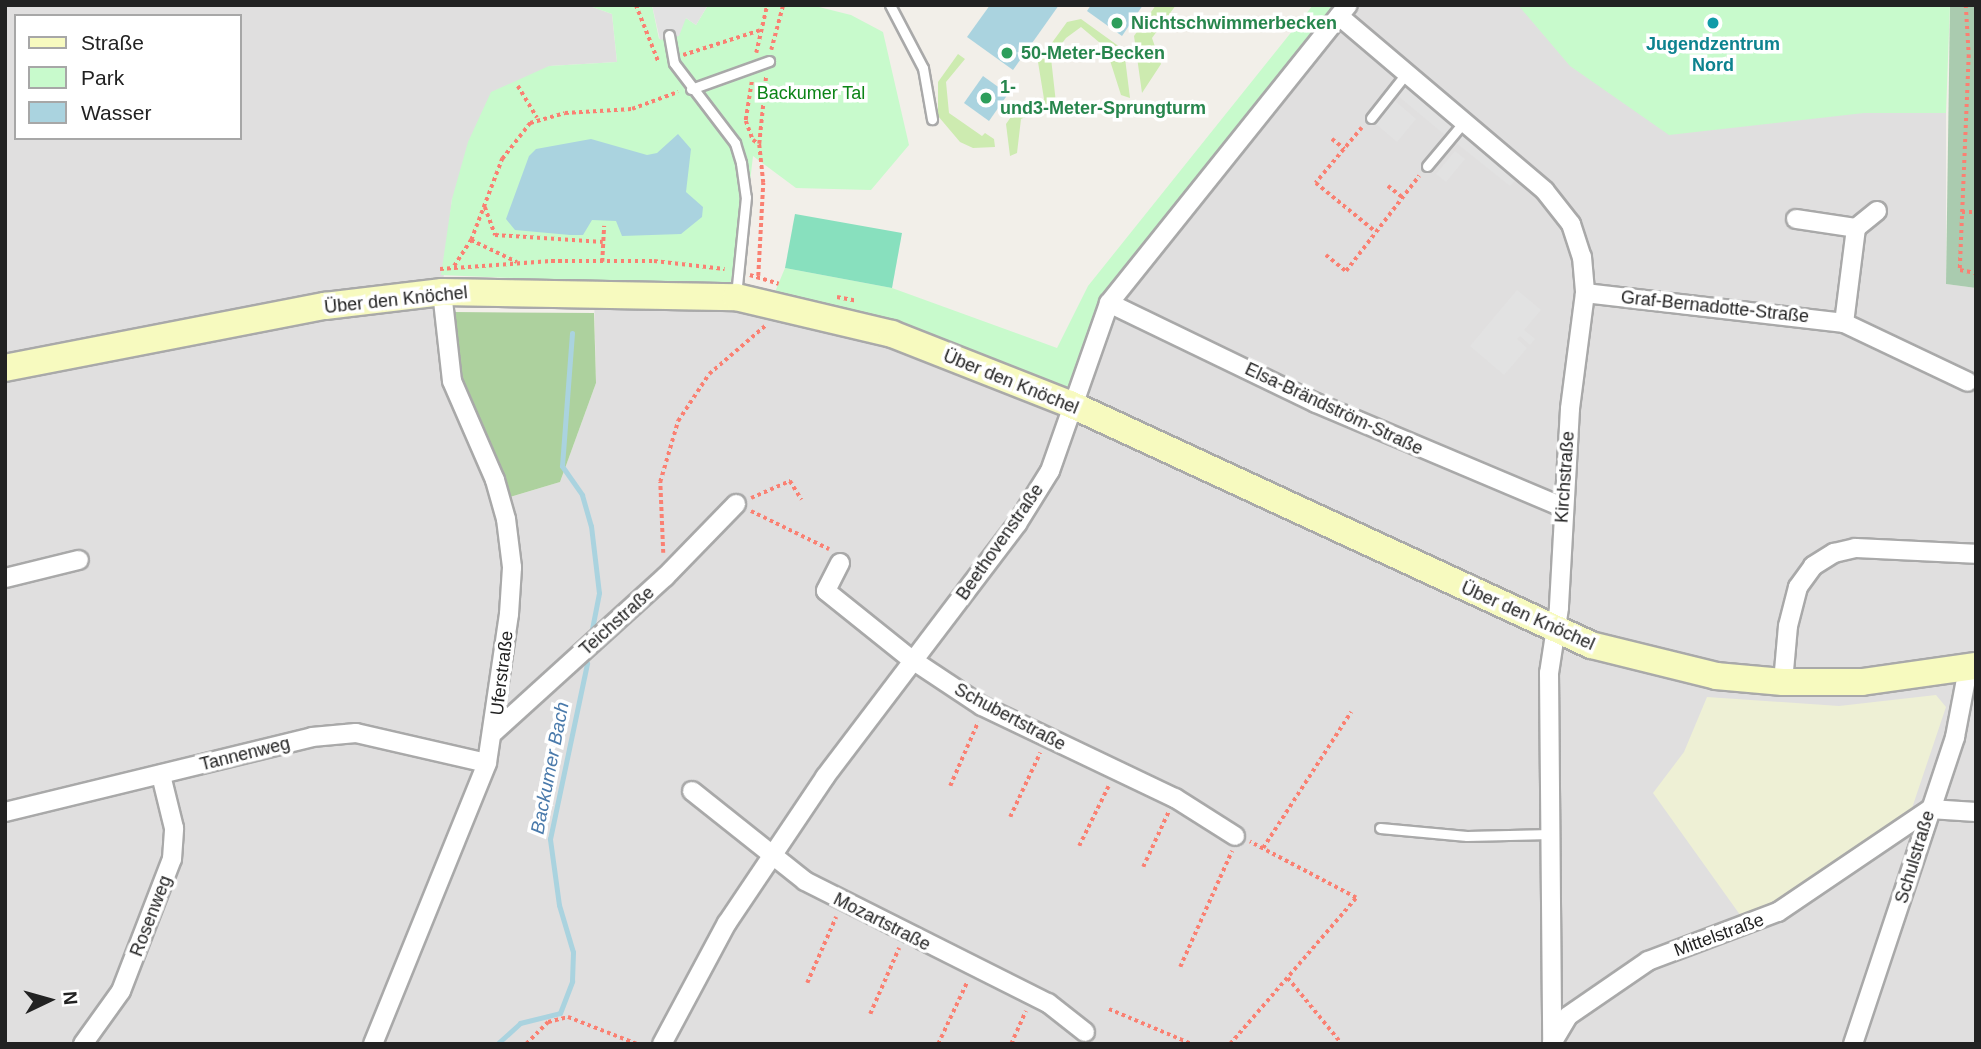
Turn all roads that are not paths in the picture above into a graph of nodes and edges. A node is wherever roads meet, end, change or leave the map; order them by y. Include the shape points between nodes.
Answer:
1 (890, 5) edge
2 (1344, 11) edge
3 (669, 35) dead end
4 (769, 61) road end
5 (1405, 75) junction
6 (690, 88) junction
7 (1371, 118) road end
8 (932, 119) dead end
9 (1463, 123) junction
10 (1427, 166) road end
11 (1877, 211) dead end
12 (1796, 219) dead end
13 (1856, 228) junction
14 (442, 292) junction
15 (1585, 293) junction
16 (736, 297) junction
17 (1109, 303) junction
18 (1844, 323) junction
19 (5, 369) edge
20 (1968, 382) dead end
21 (1070, 404) junction
22 (736, 504) road end
23 (1562, 507) junction
24 (1976, 554) edge
25 (834, 556) road end
26 (79, 560) dead end
27 (5, 578) edge
28 (1553, 629) junction
29 (911, 659) junction
30 (1972, 668) edge
31 (1783, 682) junction
32 (494, 732) junction
33 (487, 764) junction
34 (161, 775) junction
35 (692, 791) dead end
36 (1930, 810) junction
37 (5, 812) edge
38 (1976, 812) edge
39 (1380, 828) dead end
40 (1551, 834) junction
41 (1235, 835) road end
42 (775, 856) junction
43 (1085, 1032) dead end
44 (83, 1044) edge
45 (373, 1044) edge
46 (662, 1044) edge
47 (1552, 1044) edge
48 (1853, 1044) edge

1 - 8 lane via 923,68
2 - 5 street, Kirchstraße
2 - 17 street, Beethovenstraße
3 - 6 lane via 673,58
4 - 6 lane
5 - 7 lane
5 - 9 street, Kirchstraße
6 - 16 lane via 735,143 741,163 746,197
9 - 10 lane
9 - 15 street, Kirchstraße via 1545,191 1571,224 1582,257
11 - 13 street
12 - 13 street
13 - 18 street
14 - 16 main road, Über den Knöchel
14 - 19 main road, Über den Knöchel via 315,308
14 - 32 street, Uferstraße via 452,381 495,480 512,567
15 - 18 street, Graf-Bernadotte-Straße via 1765,310
15 - 23 street, Kirchstraße
16 - 21 main road, Über den Knöchel via 892,334
17 - 21 street, Beethovenstraße
17 - 23 street, Elsa-Brändström-Straße via 1329,409
18 - 20 street, Graf-Bernadotte-Straße
21 - 28 main road, Über den Knöchel
21 - 29 street, Beethovenstraße via 1043,482 1005,540
22 - 32 street, Teichstraße via 665,577
23 - 28 street, Kirchstraße via 1559,608
24 - 31 street via 1855,548 1834,553 1813,566 1798,587 1788,626
25 - 29 street, Schubertstraße via 826,591
26 - 27 street
28 - 31 main road, Über den Knöchel via 1648,662 1716,676
28 - 40 street, Kirchstraße
29 - 41 street, Schubertstraße via 985,707 1175,798
29 - 42 street, Beethovenstraße
30 - 31 main road, Über den Knöchel via 1862,682
30 - 36 street, Schulstraße
32 - 33 street, Uferstraße
33 - 34 street, Tannenweg via 356,733 312,737
33 - 45 street, Uferstraße
34 - 37 street, Tannenweg
34 - 44 street, Rosenweg via 174,828 172,859 121,991
35 - 42 street, Mozartstraße
36 - 38 street
36 - 47 street, Mittelstraße via 1778,912 1648,961 1614,982 1568,1016
36 - 48 street, Schulstraße
39 - 40 lane via 1467,836
40 - 47 street, Kirchstraße
42 - 43 street, Mozartstraße via 804,881 1033,996
42 - 46 street, Beethovenstraße via 727,923

